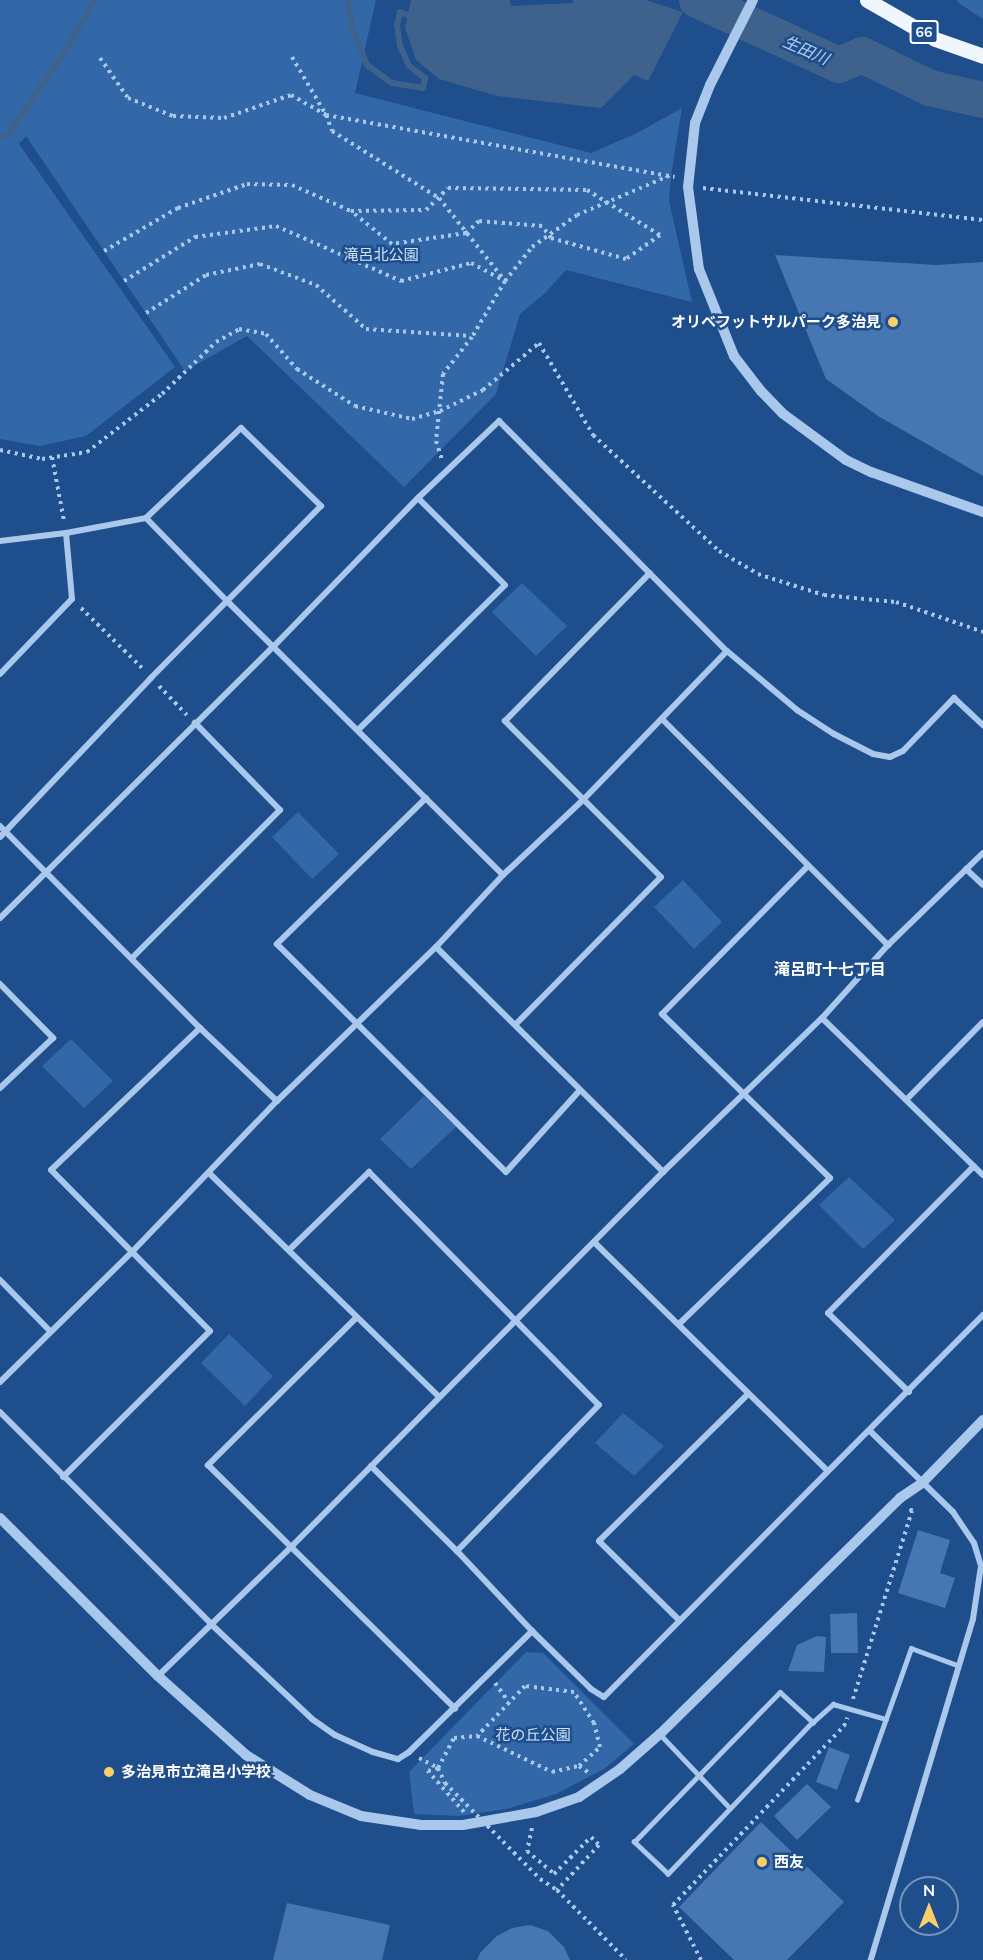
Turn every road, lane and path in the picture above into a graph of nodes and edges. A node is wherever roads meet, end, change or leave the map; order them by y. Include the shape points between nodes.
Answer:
1 (753, 0) edge
2 (867, 0) edge
3 (983, 56) edge
4 (292, 57) dead end
5 (100, 58) dead end
6 (326, 115) junction
7 (672, 174) junction
8 (688, 187) junction
9 (351, 211) junction
10 (983, 220) edge
11 (466, 232) junction
12 (104, 251) dead end
13 (124, 280) dead end
14 (505, 281) junction
15 (146, 313) dead end
16 (472, 336) junction
17 (440, 411) junction
18 (0, 450) edge
19 (52, 458) junction
20 (446, 472) junction
21 (418, 498) junction
22 (983, 512) edge
23 (146, 518) junction
24 (66, 534) junction
25 (0, 541) edge
26 (650, 573) junction
27 (72, 599) junction
28 (228, 602) junction
29 (983, 632) edge
30 (273, 647) junction
31 (727, 651) junction
32 (0, 674) edge
33 (151, 678) junction
34 (662, 719) junction
35 (195, 723) junction
36 (983, 726) edge
37 (358, 730) junction
38 (426, 798) junction
39 (583, 800) junction
40 (0, 826) edge
41 (6, 832) junction
42 (0, 837) edge
43 (983, 853) edge
44 (808, 866) junction
45 (966, 869) junction
46 (45, 873) junction
47 (503, 875) junction
48 (983, 885) edge
49 (0, 918) edge
50 (888, 945) junction
51 (436, 947) junction
52 (133, 957) junction
53 (0, 984) edge
54 (822, 1018) junction
55 (983, 1022) edge
56 (516, 1024) junction
57 (357, 1025) junction
58 (200, 1028) junction
59 (0, 1088) edge
60 (580, 1090) junction
61 (743, 1094) junction
62 (907, 1099) junction
63 (277, 1101) junction
64 (975, 1166) junction
65 (663, 1172) junction
66 (209, 1173) junction
67 (983, 1175) edge
68 (594, 1242) junction
69 (289, 1250) junction
70 (131, 1253) junction
71 (0, 1280) edge
72 (983, 1315) edge
73 (356, 1318) junction
74 (517, 1320) junction
75 (679, 1324) junction
76 (49, 1330) junction
77 (0, 1382) edge
78 (909, 1392) junction
79 (748, 1394) junction
80 (439, 1397) junction
81 (0, 1412) edge
82 (983, 1420) edge
83 (870, 1431) junction
84 (370, 1466) junction
85 (828, 1471) junction
86 (63, 1477) junction
87 (921, 1483) junction
88 (0, 1518) edge
89 (292, 1546) junction
90 (457, 1551) junction
91 (981, 1555) edge
92 (679, 1620) junction
93 (212, 1625) junction
94 (532, 1631) junction
95 (957, 1665) junction
96 (490, 1675) junction
97 (158, 1676) junction
98 (508, 1701) junction
99 (455, 1709) junction
100 (886, 1719) junction
101 (813, 1722) junction
102 (660, 1734) junction
103 (477, 1736) junction
104 (409, 1752) junction
105 (438, 1768) junction
106 (699, 1775) junction
107 (857, 1800) dead end
108 (730, 1808) junction
109 (536, 1812) junction
110 (475, 1823) junction
111 (557, 1890) junction
112 (626, 1960) edge
113 (871, 1960) edge

1 - 8 street via 694,123
2 - 3 main road, 66 via 935,39
4 - 6 path
5 - 6 path via 128,98 173,116 224,118 291,95
6 - 7 path
6 - 11 path via 332,131 439,198
7 - 8 path
7 - 14 path via 577,215 532,247
8 - 10 path
8 - 22 street via 699,269 734,356 761,391 803,430 846,460
9 - 11 path via 392,244
9 - 11 path via 426,210 448,188 587,190 660,235 626,259 550,238 542,226 479,221
9 - 12 path via 292,185 247,184 178,208
11 - 14 path
13 - 14 path via 195,237 276,226 401,281 471,263
14 - 16 path
15 - 16 path via 206,274 260,264 316,285 366,329
16 - 17 path via 443,374
17 - 19 path via 412,419 355,406 297,369 267,334 239,329 216,342 162,393 87,452
17 - 20 path via 436,441
17 - 29 path via 483,390 539,343 593,435 718,551 758,574 824,596 896,602
18 - 19 path
19 - 24 path
20 - 21 street
20 - 26 street via 500,422
21 - 30 street
21 - 37 street via 505,585
23 - 24 street
23 - 28 street
23 - 28 street via 241,429 321,507
24 - 25 street
24 - 27 street
26 - 31 street
26 - 39 street via 506,721
27 - 32 street
27 - 33 path
28 - 30 street
28 - 33 street
30 - 35 street
30 - 37 street
31 - 34 street
31 - 36 street via 797,710 873,754 890,757 903,751 954,698
33 - 35 path
33 - 41 street
34 - 39 street
34 - 44 street
35 - 46 street
35 - 52 street via 280,810
37 - 38 street
38 - 47 street
38 - 57 street via 277,944
39 - 47 street
39 - 56 street via 661,877
40 - 41 street
41 - 42 street
41 - 46 street
43 - 45 street
44 - 50 street
44 - 61 street via 662,1014
45 - 48 street
45 - 50 street
46 - 49 street
46 - 52 street
47 - 51 street
50 - 54 street
51 - 56 street
51 - 57 street
52 - 58 street
53 - 59 street via 53,1038
54 - 61 street
54 - 62 street
55 - 62 street
56 - 60 street
57 - 60 street via 506,1172
57 - 63 street
58 - 63 street
58 - 70 street via 51,1170
60 - 65 street
61 - 65 street
61 - 75 street via 830,1178
62 - 64 street
63 - 66 street
64 - 67 street
64 - 78 street via 828,1313
65 - 68 street
66 - 69 street
66 - 70 street
68 - 74 street
68 - 75 street
69 - 73 street
69 - 74 street via 369,1172
70 - 76 street
70 - 86 street via 210,1331
71 - 76 street
72 - 78 street
73 - 80 street
73 - 89 street via 208,1465
74 - 80 street
74 - 90 street via 599,1405
75 - 79 street
76 - 77 street
78 - 83 street
79 - 85 street
79 - 92 street via 599,1541
80 - 84 street
81 - 86 street
82 - 87 street
83 - 85 street
83 - 87 street
84 - 89 street
84 - 90 street
85 - 92 street
86 - 93 street
87 - 91 street via 953,1512
87 - 102 street via 900,1498
88 - 97 street
89 - 93 street
89 - 99 street
90 - 94 street
91 - 95 street via 973,1619
92 - 94 street via 604,1697
93 - 97 street
93 - 104 street via 312,1719 335,1735 398,1759
94 - 96 street
95 - 100 lane via 911,1648
95 - 113 street
96 - 98 path
96 - 99 street
97 - 110 street via 246,1755 310,1795 361,1816 421,1825
98 - 103 path
98 - 103 path via 525,1686 574,1692 594,1723 600,1747 579,1766 552,1772
99 - 104 street
100 - 101 lane via 833,1704
100 - 107 lane
101 - 106 lane via 780,1692
101 - 108 lane
102 - 106 lane
102 - 109 street via 579,1797
103 - 105 path via 454,1738
104 - 105 path
105 - 110 path via 428,1771
105 - 111 path, bridge via 445,1783 540,1879
106 - 108 lane
106 - 108 lane via 634,1842 668,1874
109 - 110 street
109 - 111 path via 527,1851 554,1874 591,1837 599,1845
111 - 112 path

